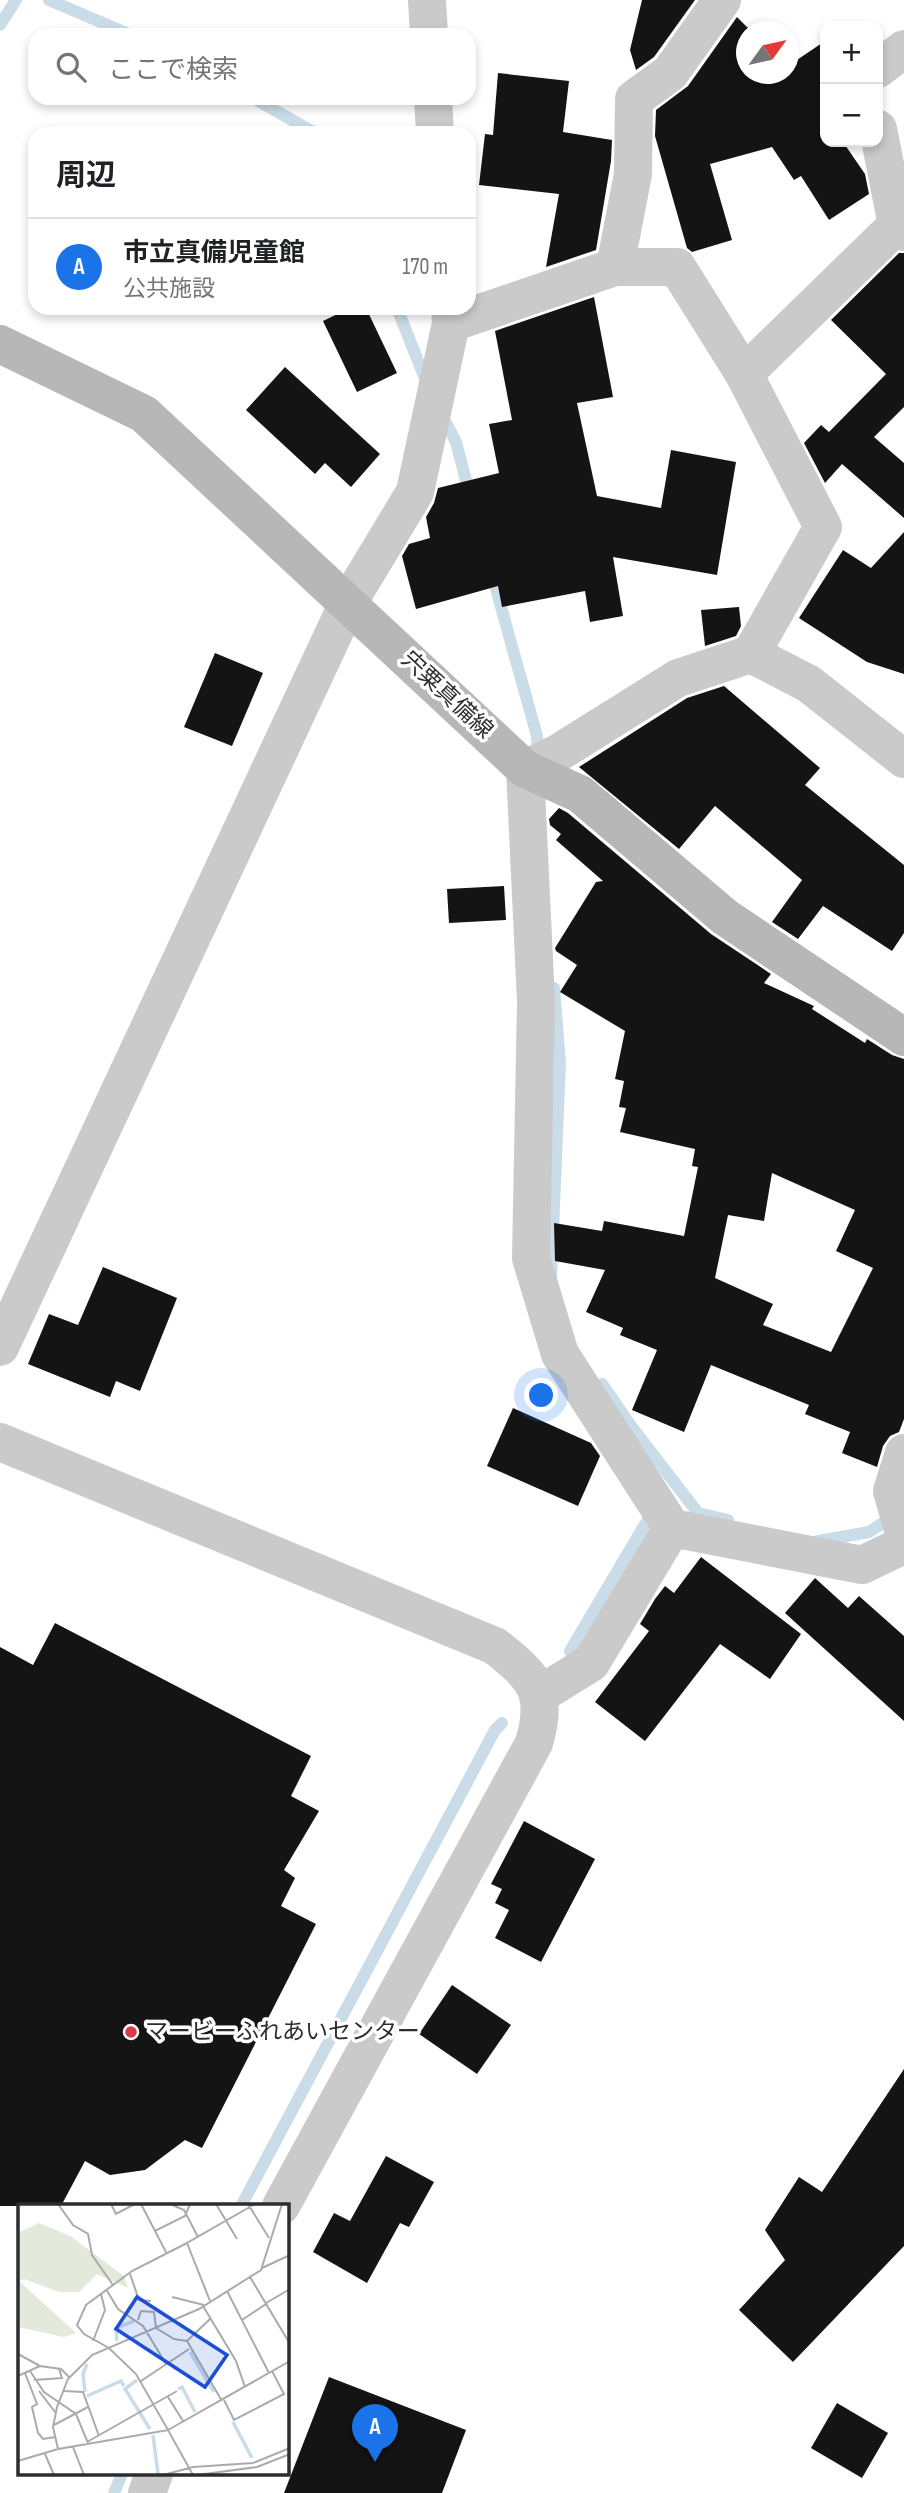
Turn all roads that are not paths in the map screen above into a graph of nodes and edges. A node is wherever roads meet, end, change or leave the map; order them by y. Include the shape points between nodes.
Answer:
1 (427, 0) edge
2 (722, 0) edge
3 (429, 28) edge
4 (904, 49) edge
5 (883, 65) edge
6 (433, 105) edge
7 (435, 126) edge
8 (882, 147) edge
9 (901, 229) edge
10 (615, 267) junction
11 (476, 308) edge
12 (451, 315) edge
13 (0, 344) edge
14 (744, 374) junction
15 (348, 603) junction
16 (751, 654) junction
17 (904, 759) edge
18 (525, 769) junction
19 (904, 1037) edge
20 (0, 1347) edge
21 (0, 1441) edge
22 (904, 1453) edge
23 (672, 1528) junction
24 (904, 1533) edge
25 (904, 1545) edge
26 (539, 1695) junction
27 (282, 2204) edge
28 (153, 2476) edge
29 (147, 2493) edge

1 - 3 street
2 - 10 street via 670,73 634,99 633,174
4 - 5 street
6 - 7 street
8 - 9 street
9 - 14 street
10 - 11 street
10 - 14 street via 677,267
12 - 15 street via 415,492
13 - 15 main road, 宍粟真備線 via 144,414
14 - 16 street via 823,527
15 - 18 main road, 宍粟真備線
15 - 20 street
16 - 17 street via 809,684
16 - 18 street via 678,678 558,754
18 - 19 main road, 宍粟真備線 via 580,794 725,917
18 - 23 street via 536,1001 531,1258 560,1354
21 - 26 street via 495,1646 523,1669
22 - 24 street via 892,1491
23 - 25 street via 862,1565
23 - 26 street via 591,1662
26 - 27 street via 541,1718 534,1742
28 - 29 street

